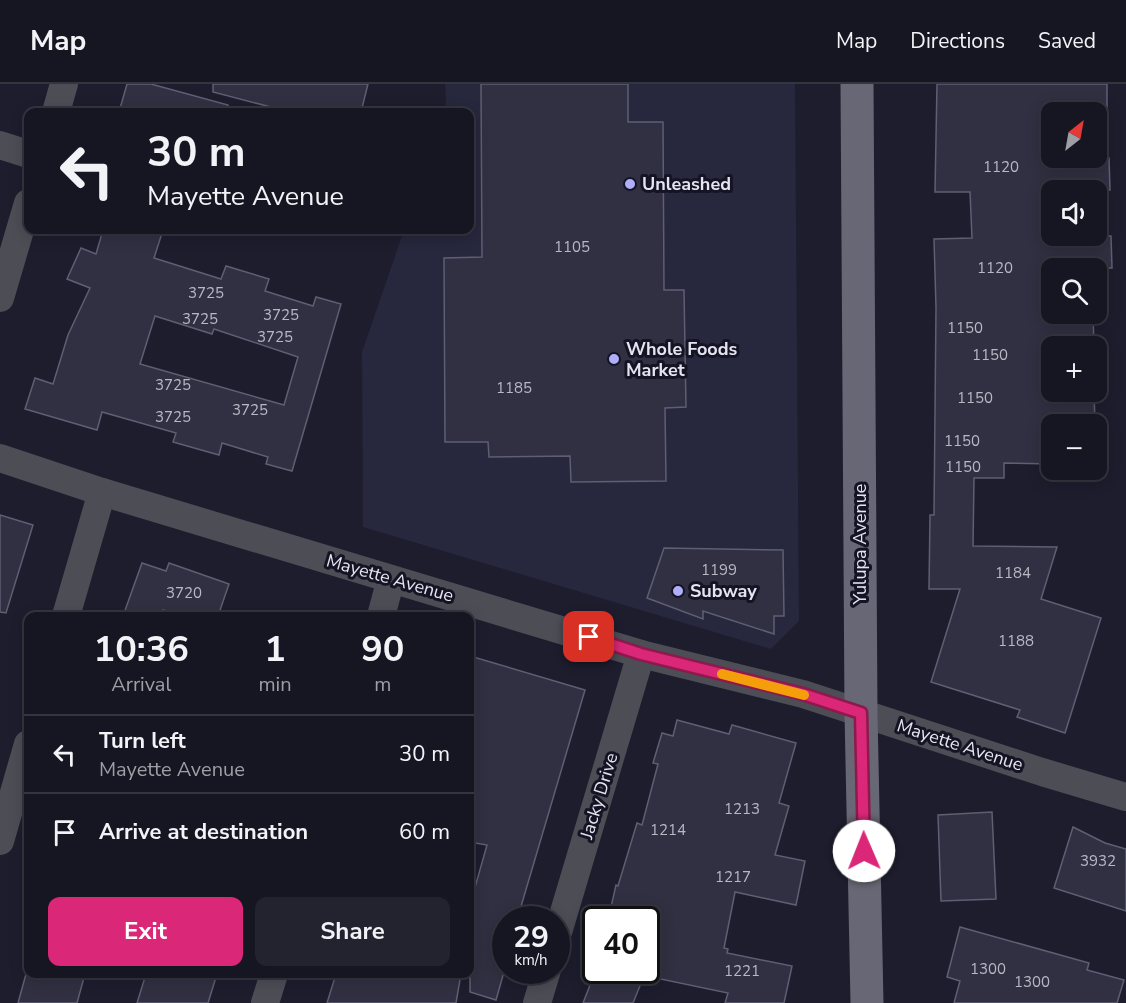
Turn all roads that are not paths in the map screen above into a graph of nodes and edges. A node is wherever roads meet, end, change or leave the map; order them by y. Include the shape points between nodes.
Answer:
1 (64, 84) edge
2 (857, 84) edge
3 (57, 108) edge
4 (0, 145) edge
5 (24, 153) edge
6 (24, 216) edge
7 (0, 298) edge
8 (0, 458) edge
9 (102, 492) junction
10 (392, 579) junction
11 (67, 612) edge
12 (382, 612) edge
13 (641, 654) junction
14 (861, 713) junction
15 (24, 758) edge
16 (1126, 797) edge
17 (0, 841) edge
18 (566, 906) edge
19 (273, 978) edge
20 (543, 984) edge
21 (265, 1003) edge
22 (537, 1003) edge
23 (867, 1003) edge

1 - 3 street
2 - 14 street, Yulupa Avenue
4 - 5 street
6 - 7 street
8 - 9 street, Mayette Avenue
9 - 10 street, Mayette Avenue
9 - 11 street
10 - 12 street
10 - 13 street, Mayette Avenue
13 - 14 street, Mayette Avenue via 803,694
13 - 18 street, Jacky Drive
14 - 16 street, Mayette Avenue
14 - 23 street, Yulupa Avenue
15 - 17 street
19 - 21 street
20 - 22 street

